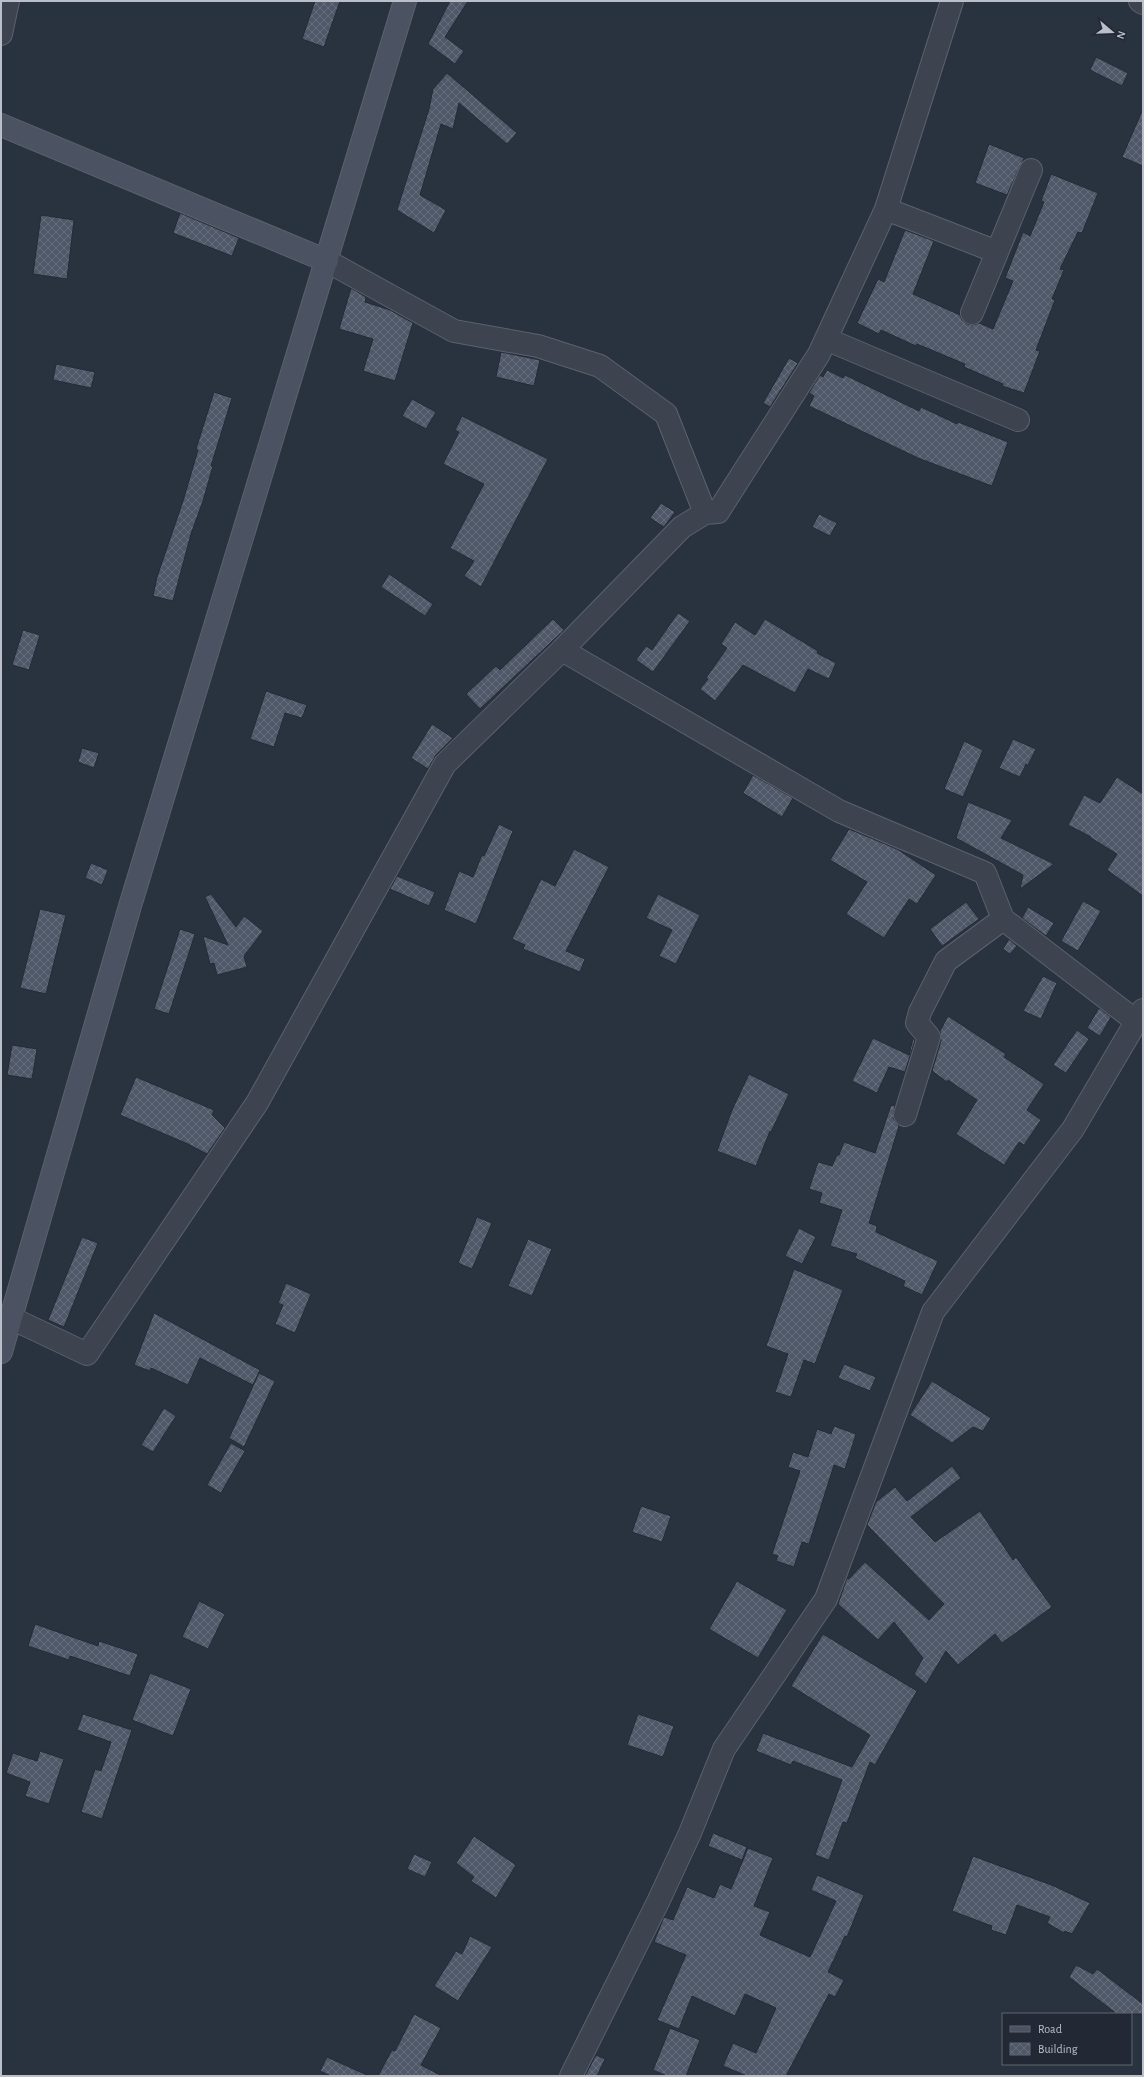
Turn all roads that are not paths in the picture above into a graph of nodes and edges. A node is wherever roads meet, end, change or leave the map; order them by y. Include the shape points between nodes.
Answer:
1 (8, 1) edge
2 (405, 1) edge
3 (952, 1) edge
4 (1140, 1) edge
5 (1143, 3) edge
6 (1, 34) edge
7 (1, 125) edge
8 (1031, 170) dead end
9 (886, 209) junction
10 (997, 252) junction
11 (327, 261) junction
12 (972, 312) dead end
13 (826, 339) junction
14 (1018, 420) dead end
15 (705, 513) junction
16 (562, 650) junction
17 (1003, 919) junction
18 (1140, 1016) edge
19 (905, 1115) dead end
20 (11, 1318) junction
21 (1, 1352) edge
22 (571, 2076) edge

1 - 6 street
2 - 11 main road
3 - 9 street
4 - 5 street
7 - 11 main road
8 - 10 street
9 - 10 street
9 - 13 street
10 - 12 street
11 - 15 street via 454,331 538,346 600,366 666,414
11 - 20 main road via 130,906
13 - 14 street
13 - 15 street via 819,354 718,512
15 - 16 street via 682,527
16 - 17 street via 839,811 985,873
16 - 20 street via 445,764 257,1102 87,1354
17 - 18 street
17 - 19 street via 946,961 923,1005 917,1023 929,1037
18 - 22 street via 1073,1129 933,1312 826,1600 724,1749 690,1833 658,1902
20 - 21 main road

